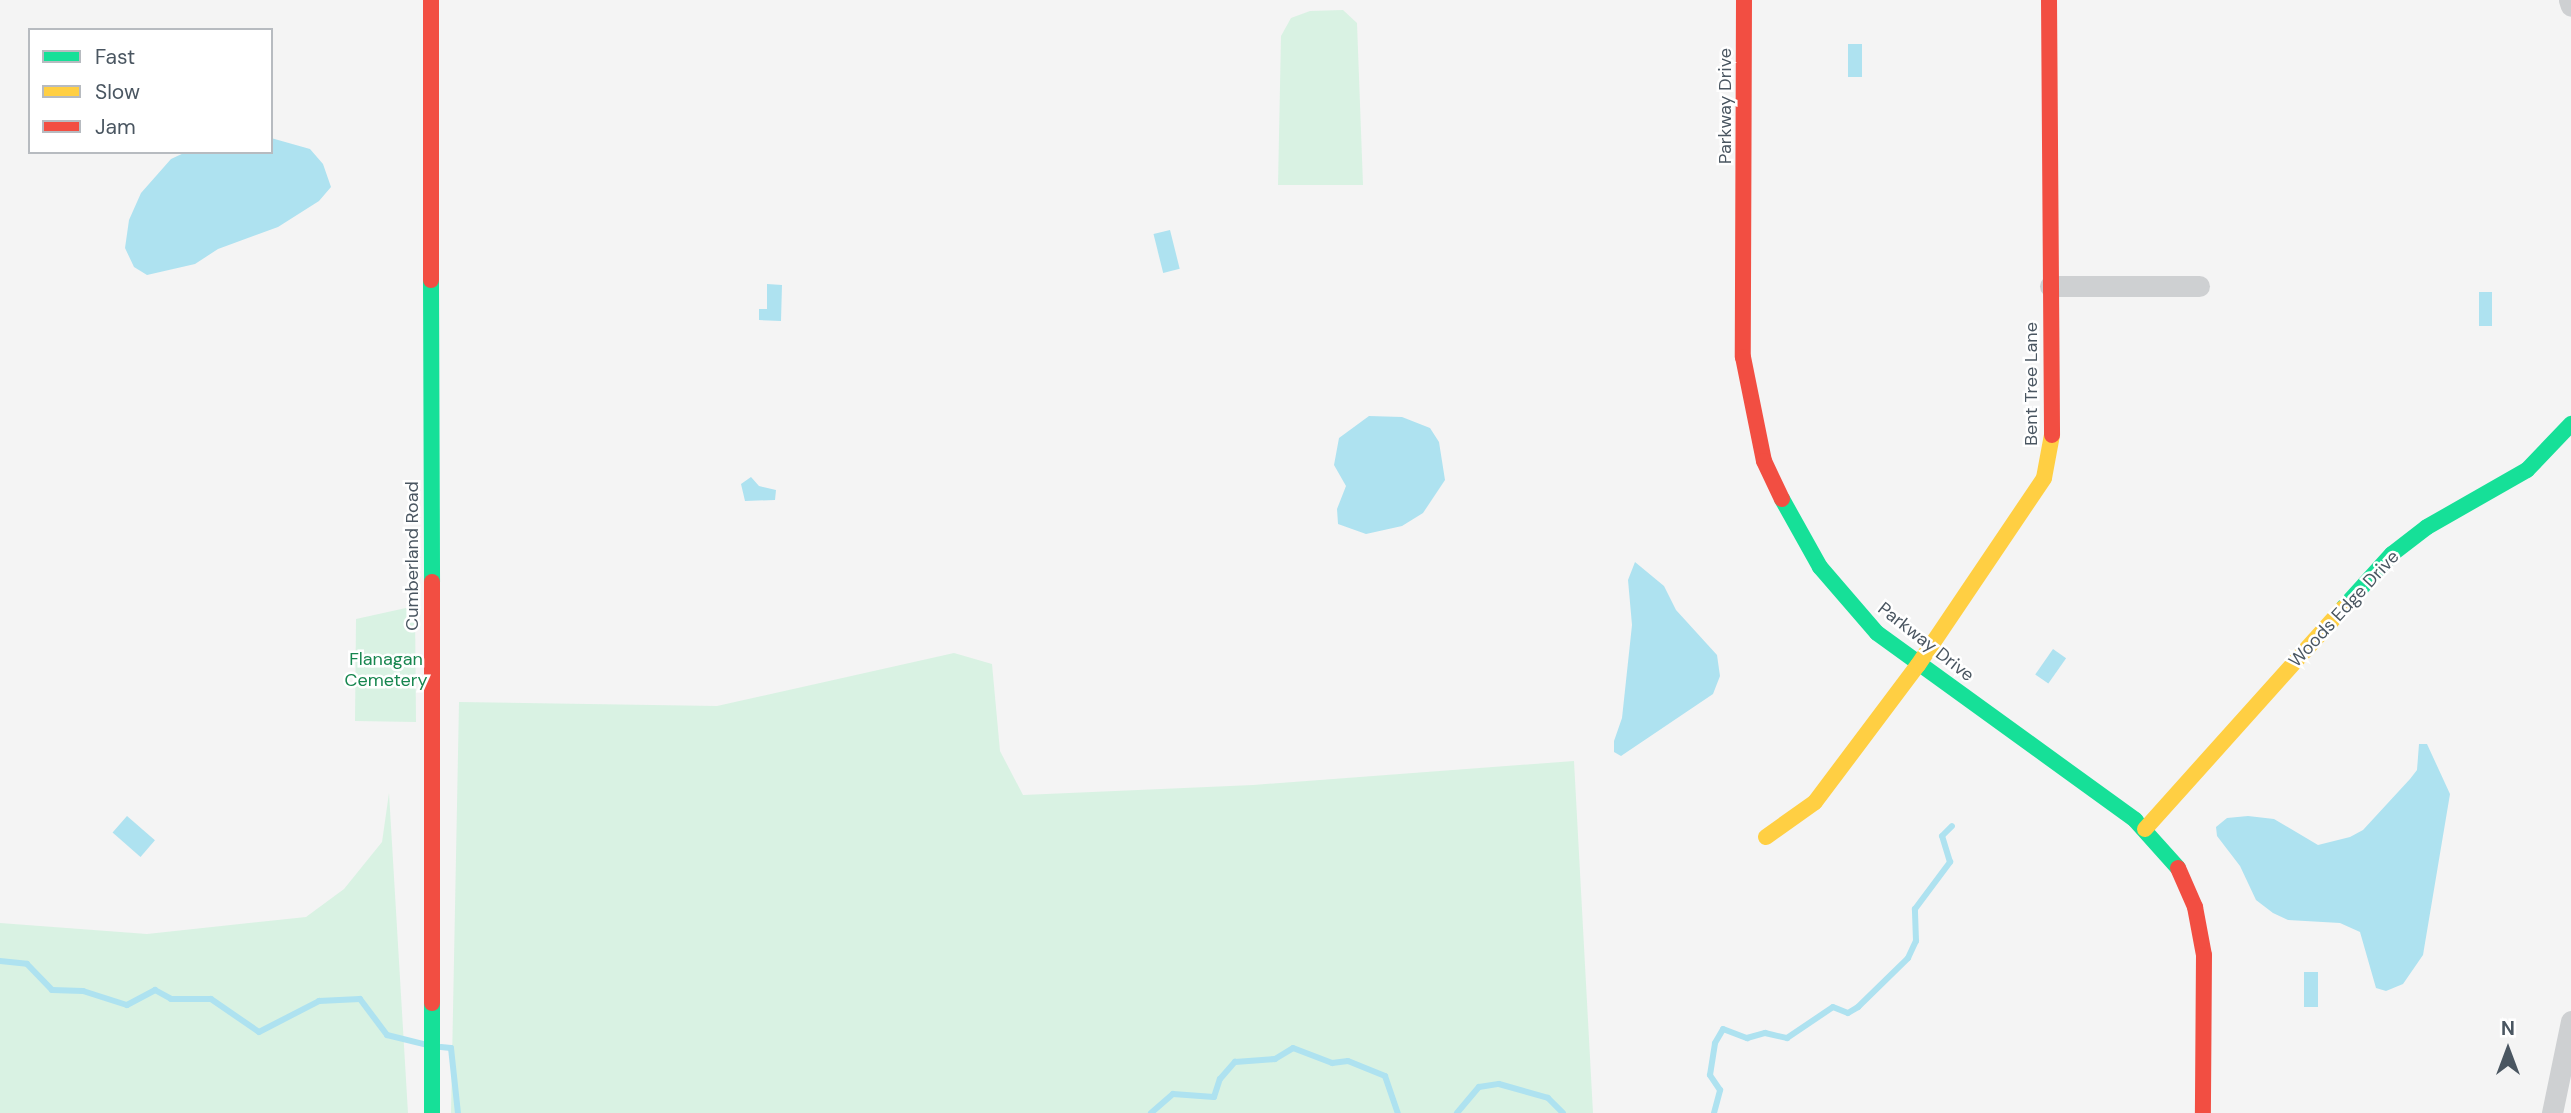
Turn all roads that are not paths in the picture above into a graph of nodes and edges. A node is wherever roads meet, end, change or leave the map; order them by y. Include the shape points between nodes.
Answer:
1 (431, 0) edge
2 (1744, 0) edge
3 (2049, 0) edge
4 (2569, 0) edge
5 (2571, 6) edge
6 (2050, 286) junction
7 (2199, 286) dead end
8 (2571, 424) edge
9 (1917, 664) junction
10 (2145, 829) junction
11 (1766, 837) dead end
12 (2571, 1021) edge
13 (432, 1113) edge
14 (2203, 1113) edge
15 (2552, 1113) edge

1 - 13 street, Cumberland Road
2 - 9 street, Parkway Drive via 1743,357 1763,461 1819,567 1877,633
3 - 6 street, Bent Tree Lane
4 - 5 street
6 - 7 street
6 - 9 street, Bent Tree Lane via 2052,445 2044,478
8 - 10 street, Woods Edge Drive via 2527,470 2427,527 2392,554
9 - 10 street, Parkway Drive
9 - 11 street, Bent Tree Lane via 1815,802
10 - 14 street, Parkway Drive via 2179,869 2201,933
12 - 15 street

